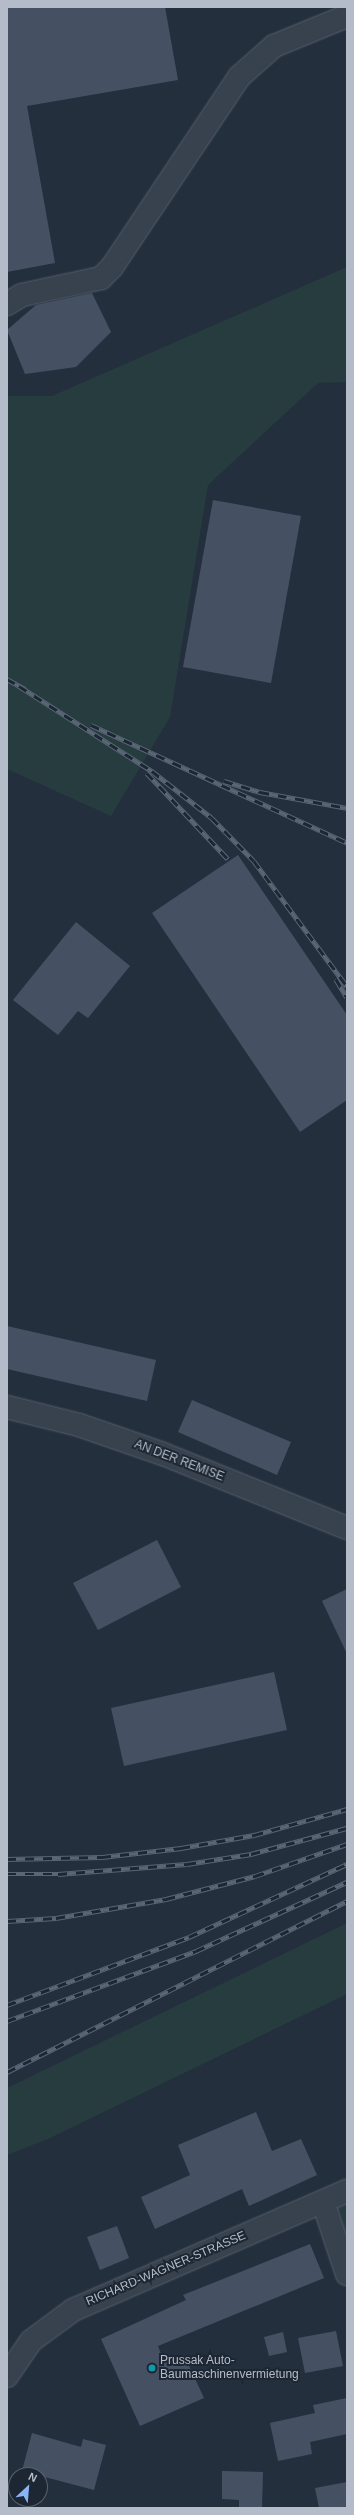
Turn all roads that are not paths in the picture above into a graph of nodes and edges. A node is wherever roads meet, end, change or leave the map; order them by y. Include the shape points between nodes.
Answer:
1 (347, 16) edge
2 (7, 304) edge
3 (7, 1406) edge
4 (347, 1528) edge
5 (347, 2191) edge
6 (323, 2202) junction
7 (347, 2274) edge
8 (7, 2376) edge

1 - 2 street via 274,46 240,77 112,267 101,278 22,295
3 - 4 street, AN DER REMISE via 79,1425 163,1454
5 - 6 street, RICHARD-WAGNER-STRASSE
6 - 7 street
6 - 8 street, RICHARD-WAGNER-STRASSE via 73,2310 31,2341

